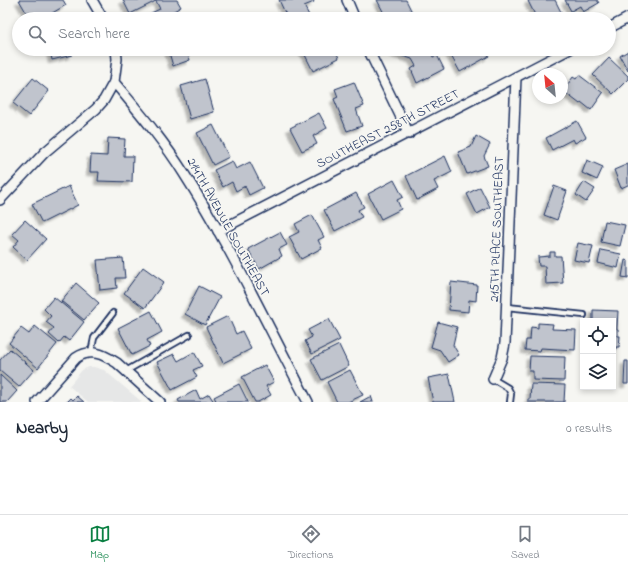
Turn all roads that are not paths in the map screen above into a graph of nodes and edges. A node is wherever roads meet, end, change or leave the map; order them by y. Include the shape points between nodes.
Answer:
1 (92, 0) edge
2 (347, 0) edge
3 (99, 12) edge
4 (353, 12) edge
5 (628, 18) edge
6 (616, 24) edge
7 (117, 56) edge
8 (371, 56) edge
9 (556, 56) edge
10 (516, 77) junction
11 (114, 82) junction
12 (409, 134) junction
13 (0, 200) edge
14 (218, 231) junction
15 (507, 307) junction
16 (113, 313) dead end
17 (584, 315) dead end
18 (189, 335) dead end
19 (92, 353) junction
20 (126, 371) junction
21 (493, 379) joint
22 (37, 402) edge
23 (160, 402) edge
24 (308, 402) edge
25 (510, 402) edge

1 - 3 street
2 - 4 street
5 - 6 street
7 - 11 street
8 - 12 street
9 - 10 street, SOUTHEAST 258TH STREET
10 - 12 street, SOUTHEAST 258TH STREET
10 - 15 street, 215TH PLACE SOUTHEAST
11 - 13 street via 96,109 45,152
11 - 14 street, 214TH AVENUE SOUTHEAST via 170,152
12 - 14 street, SOUTHEAST 258TH STREET
14 - 24 street, 214TH AVENUE SOUTHEAST
15 - 17 lane
15 - 21 street, 215TH PLACE SOUTHEAST via 505,344
16 - 19 lane via 94,338
18 - 20 lane
19 - 20 street via 109,358
19 - 22 street via 84,353 76,358
20 - 23 street
21 - 25 lane via 508,388 511,394

